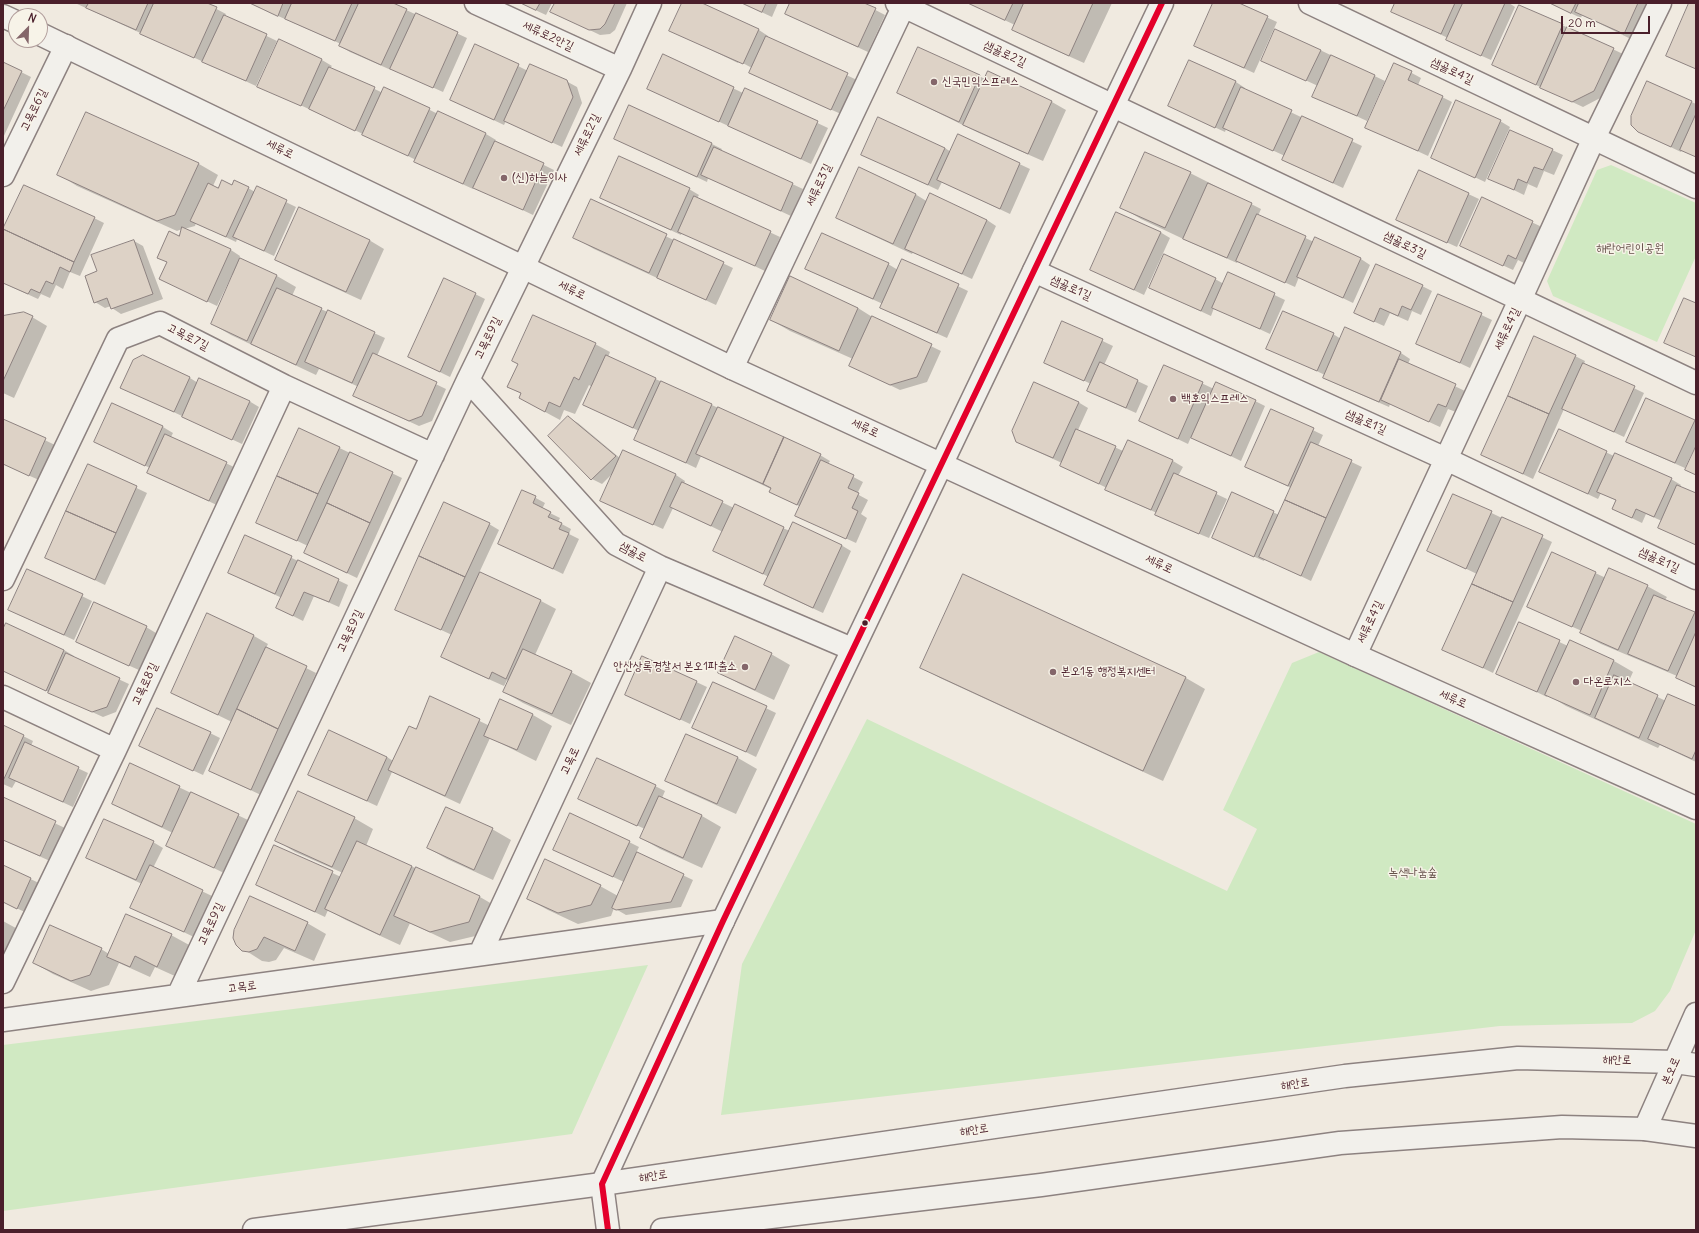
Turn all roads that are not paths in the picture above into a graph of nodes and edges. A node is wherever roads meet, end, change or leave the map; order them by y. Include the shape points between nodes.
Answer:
1 (476, 3) edge
2 (650, 3) edge
3 (1162, 3) edge
4 (1310, 3) edge
5 (1660, 3) edge
6 (902, 4) edge
7 (48, 38) edge
8 (66, 46) junction
9 (620, 69) junction
10 (1113, 105) junction
11 (1594, 138) junction
12 (3, 174) edge
13 (1696, 187) edge
14 (523, 266) junction
15 (1034, 271) junction
16 (1520, 300) junction
17 (732, 368) junction
18 (468, 380) junction
19 (1696, 383) edge
20 (284, 386) junction
21 (433, 455) junction
22 (1446, 459) junction
23 (941, 463) junction
24 (660, 567) junction
25 (1696, 578) edge
26 (3, 580) edge
27 (852, 649) junction
28 (1355, 655) junction
29 (3, 697) edge
30 (115, 750) junction
31 (1696, 808) edge
32 (723, 921) junction
33 (480, 954) junction
34 (3, 982) edge
35 (178, 996) junction
36 (1696, 1014) edge
37 (3, 1020) edge
38 (1675, 1062) junction
39 (1696, 1065) edge
40 (1645, 1128) junction
41 (1696, 1136) edge
42 (602, 1184) junction
43 (254, 1230) edge
44 (608, 1230) edge
45 (662, 1230) edge

1 - 9 street, 세류로2안길
2 - 9 street, 세류로2길
3 - 10 street
4 - 11 street, 샘골로4길
5 - 11 street, 세류로4길
6 - 10 street, 샘골로2길
6 - 17 street, 세류로3길
7 - 8 street, 세류로
8 - 12 street, 고목로6길
8 - 14 street, 세류로
9 - 14 street, 세류로2길
10 - 15 street
10 - 16 street, 샘골로3길
11 - 13 street, 샘골로4길
11 - 16 street, 세류로4길
14 - 17 street, 세류로
14 - 18 street, 고목로9길
15 - 22 street, 샘골로1길
15 - 23 street
16 - 19 street, 샘골로3길
16 - 22 street, 세류로4길
17 - 23 street, 세류로
18 - 21 street, 고목로9길
18 - 24 street, 샘골로 via 616,544
20 - 21 street, 고목로7길
20 - 26 street, 고목로7길 via 160,323 118,338
20 - 30 street, 고목로8길
21 - 35 street, 고목로9길
22 - 25 street, 샘골로1길
22 - 28 street, 세류로4길
23 - 27 street
23 - 28 street, 세류로
24 - 27 street, 샘골로
24 - 33 street, 고목로
27 - 32 street
28 - 31 street, 세류로
29 - 30 street
30 - 34 street, 고목로8길
32 - 33 street, 고목로
32 - 42 street
33 - 35 street, 고목로
35 - 37 street, 고목로
36 - 38 street, 본오로
38 - 39 street, 해안로
38 - 40 street, 본오로
38 - 42 street, 해안로 via 1518,1058 1345,1076
40 - 41 street
40 - 45 street via 1562,1127 1340,1143 1041,1185
42 - 43 street, 해안로
42 - 44 street

